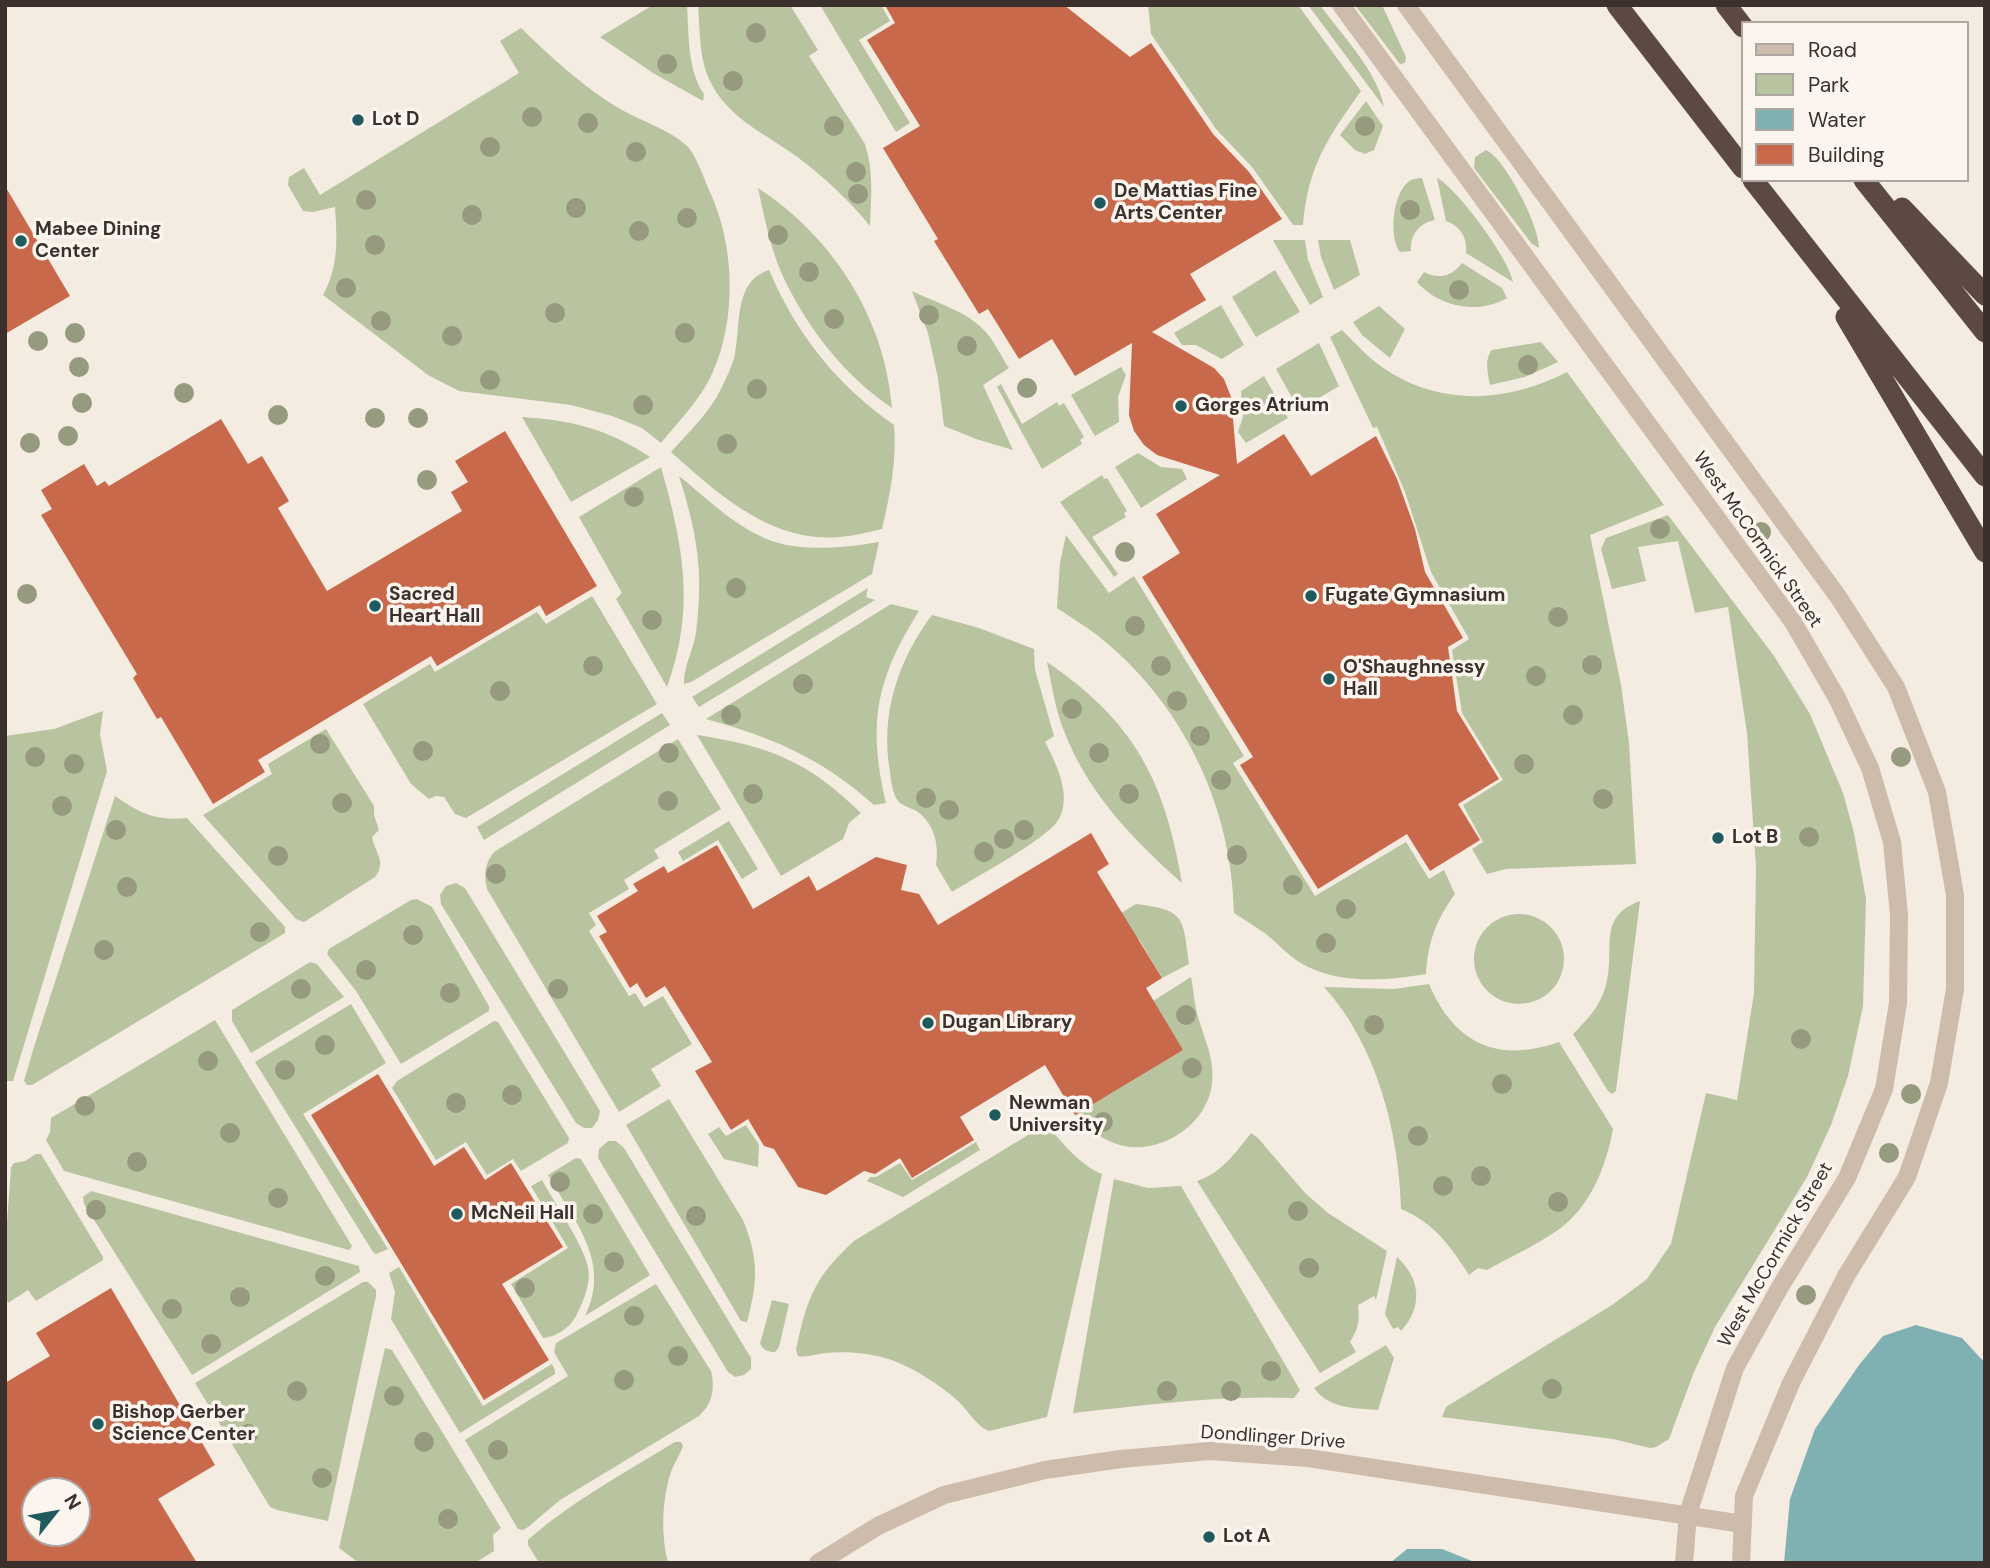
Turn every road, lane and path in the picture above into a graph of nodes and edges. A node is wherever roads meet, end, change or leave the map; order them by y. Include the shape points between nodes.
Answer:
1 (1341, 5) edge
2 (1406, 5) edge
3 (1617, 5) edge
4 (1726, 5) edge
5 (1742, 26) edge
6 (1742, 167) edge
7 (1755, 182) edge
8 (1866, 182) edge
9 (1877, 182) edge
10 (1801, 243) junction
11 (1985, 295) edge
12 (1985, 332) edge
13 (1985, 476) edge
14 (1985, 552) edge
15 (1688, 1514) junction
16 (1742, 1524) junction
17 (818, 1563) edge
18 (1684, 1563) edge
19 (1741, 1563) edge

1 - 15 street, West McCormick Street via 1793,622 1870,768 1892,842 1899,915 1898,1003 1884,1089 1847,1178 1735,1368
2 - 16 street, West McCormick Street via 1839,598 1896,687 1937,792 1955,895 1955,989 1939,1083 1907,1177 1846,1276 1791,1383 1744,1496
3 - 6 highway
4 - 5 highway
7 - 10 highway
8 - 12 highway
9 - 11 highway
10 - 13 highway
10 - 14 highway
15 - 16 street, Dondlinger Drive
15 - 17 street, Dondlinger Drive via 1308,1458 1209,1451 1045,1470 944,1495 878,1526
15 - 18 street, West McCormick Street
16 - 19 street, West McCormick Street

